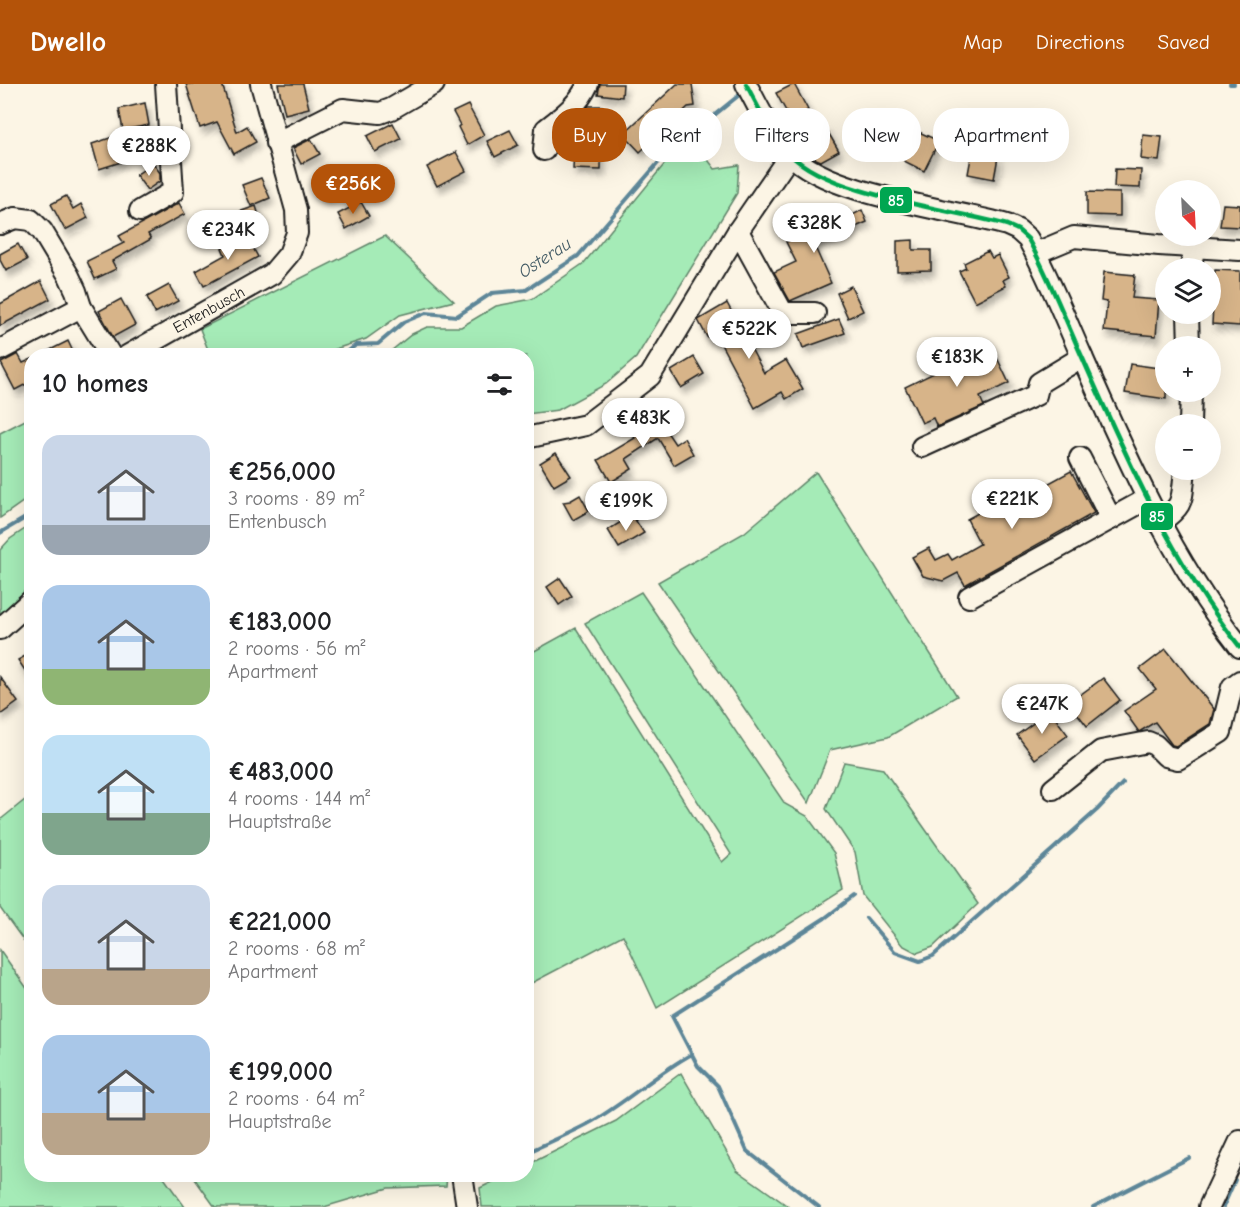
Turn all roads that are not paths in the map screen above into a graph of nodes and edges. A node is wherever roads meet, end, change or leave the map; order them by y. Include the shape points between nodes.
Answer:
1 (166, 84) edge
2 (261, 84) edge
3 (434, 84) edge
4 (588, 84) edge
5 (749, 89) edge
6 (759, 108) edge
7 (276, 143) junction
8 (544, 150) dead end
9 (785, 162) edge
10 (798, 162) edge
11 (140, 211) dead end
12 (0, 224) edge
13 (738, 231) junction
14 (1194, 247) junction
15 (1240, 250) edge
16 (1036, 253) junction
17 (1192, 258) edge
18 (81, 307) junction
19 (815, 313) dead end
20 (106, 348) edge
21 (141, 348) edge
22 (0, 350) edge
23 (1082, 357) junction
24 (534, 436) edge
25 (922, 447) dead end
26 (1080, 458) dead end
27 (1184, 480) edge
28 (1147, 499) junction
29 (1111, 519) junction
30 (1159, 523) junction
31 (969, 597) dead end
32 (24, 607) edge
33 (0, 629) edge
34 (1240, 646) edge
35 (1240, 681) edge
36 (1053, 789) dead end
37 (1240, 1141) edge
38 (464, 1182) edge
39 (467, 1207) edge
40 (1209, 1207) edge

1 - 11 street via 173,192
2 - 7 street, Entenbusch
3 - 7 street via 380,113 343,109
4 - 8 street via 582,97 546,129
5 - 6 street
7 - 21 street, Entenbusch via 296,210 297,233 289,254 272,274
9 - 13 street
10 - 16 street via 826,178 873,194 1007,225 1028,239
12 - 18 street via 15,218 31,220 42,231 69,276
13 - 19 street via 783,313
13 - 24 street via 651,376 586,425
14 - 15 street
14 - 16 street via 1074,237
14 - 17 street
16 - 23 street
18 - 20 street
18 - 22 street
23 - 25 street via 1040,382 1036,395
23 - 28 street
26 - 29 street
27 - 30 street via 1181,504
28 - 29 street
28 - 30 street
29 - 31 street
30 - 34 street via 1196,586
32 - 33 street
35 - 36 street via 1232,687 1221,732 1178,759 1167,756 1148,741 1101,751
37 - 40 street
38 - 39 street

